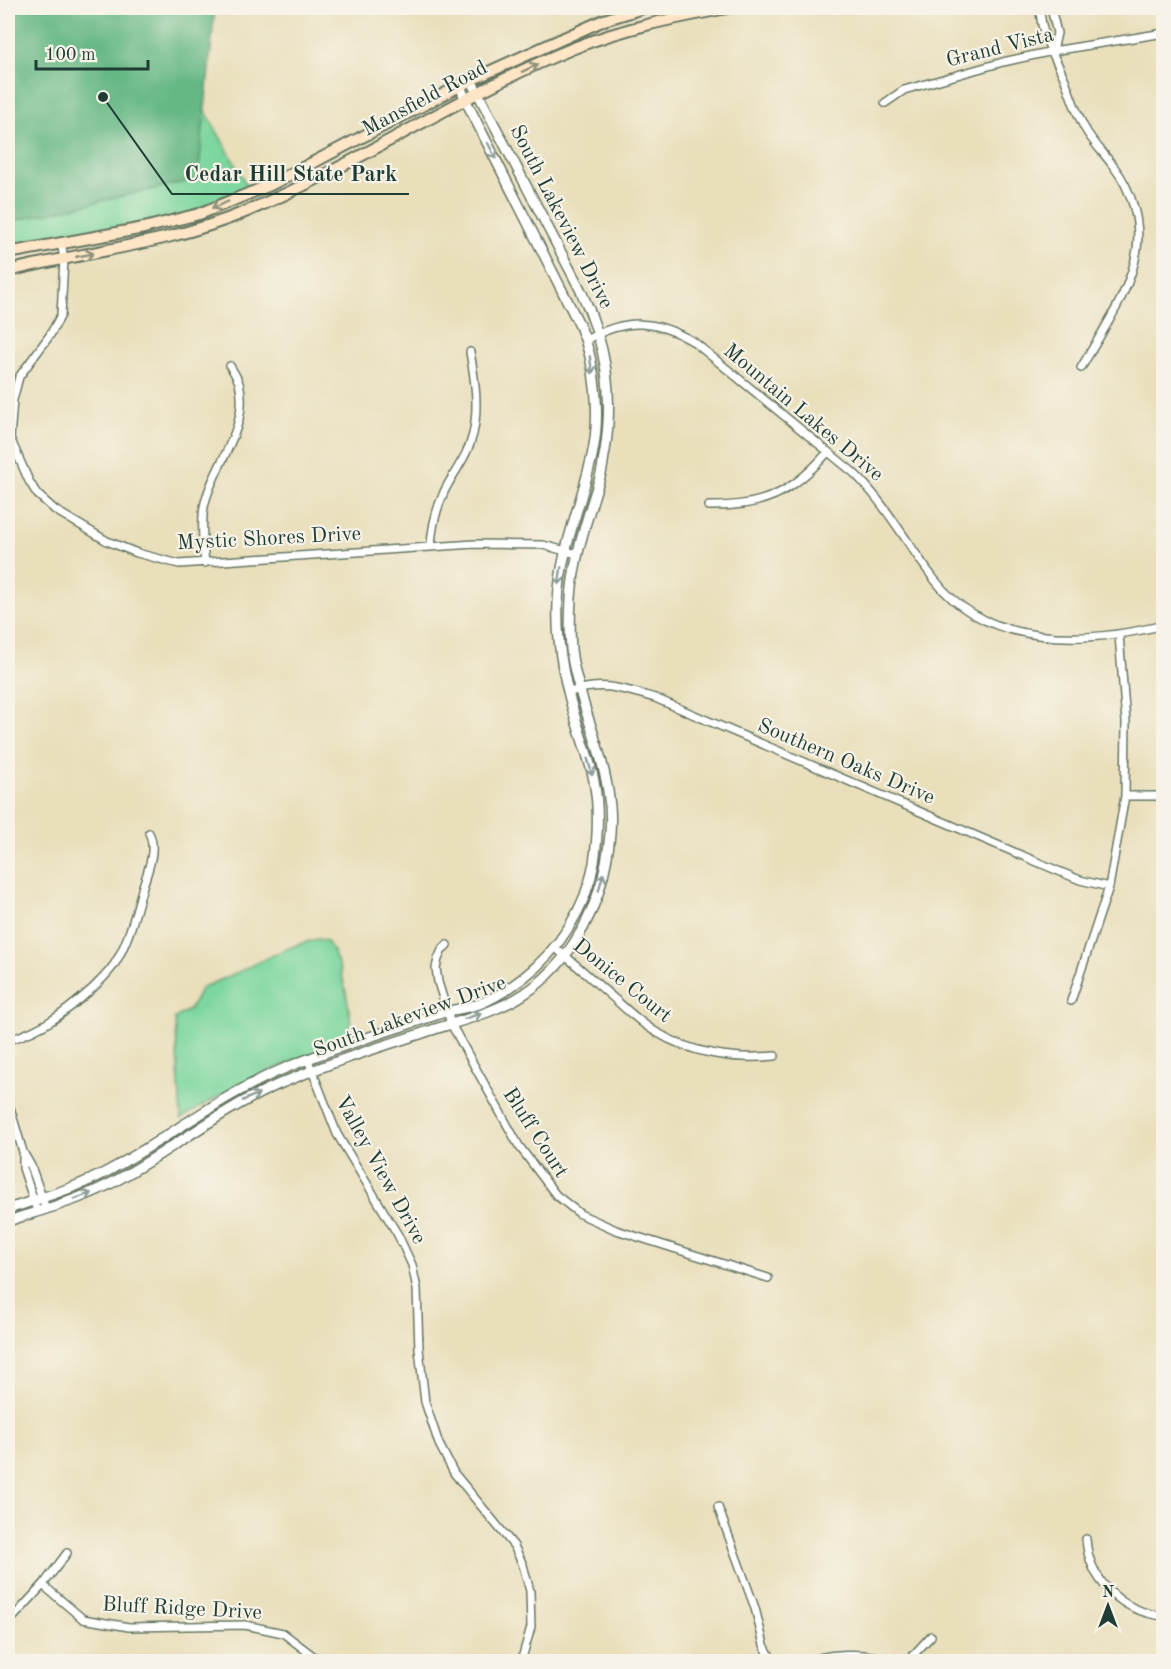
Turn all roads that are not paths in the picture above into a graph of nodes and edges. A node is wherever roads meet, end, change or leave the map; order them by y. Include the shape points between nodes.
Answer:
1 (644, 8) edge
2 (727, 8) edge
3 (1038, 8) edge
4 (1051, 8) edge
5 (1164, 33) edge
6 (1053, 51) junction
7 (471, 80) junction
8 (460, 85) junction
9 (477, 92) junction
10 (465, 99) junction
11 (885, 104) dead end
12 (61, 242) junction
13 (8, 253) edge
14 (64, 258) junction
15 (8, 271) edge
16 (598, 333) junction
17 (586, 340) junction
18 (470, 352) dead end
19 (230, 366) dead end
20 (1081, 368) dead end
21 (827, 453) junction
22 (709, 506) dead end
23 (431, 545) junction
24 (565, 550) junction
25 (576, 554) junction
26 (205, 563) junction
27 (1164, 625) edge
28 (1119, 635) junction
29 (579, 689) junction
30 (568, 693) junction
31 (1125, 796) junction
32 (1164, 796) edge
33 (149, 833) dead end
34 (1109, 887) junction
35 (447, 945) dead end
36 (554, 946) junction
37 (565, 956) junction
38 (1071, 1001) dead end
39 (447, 1011) junction
40 (451, 1024) junction
41 (8, 1040) edge
42 (776, 1056) dead end
43 (308, 1060) junction
44 (312, 1071) junction
45 (8, 1101) edge
46 (175, 1130) junction
47 (182, 1140) junction
48 (38, 1199) junction
49 (8, 1209) edge
50 (42, 1210) junction
51 (8, 1221) edge
52 (1164, 1247) edge
53 (1164, 1262) edge
54 (768, 1278) dead end
55 (718, 1507) dead end
56 (1086, 1539) dead end
57 (67, 1553) dead end
58 (43, 1585) junction
59 (1164, 1616) edge
60 (8, 1623) edge
61 (931, 1636) dead end
62 (321, 1662) edge
63 (521, 1662) edge
64 (773, 1662) edge
65 (809, 1662) edge
66 (888, 1662) edge
67 (907, 1662) edge

1 - 7 main road, Mansfield Road via 604,20
9 -> 2 main road, Mansfield Road via 614,33
3 - 6 street
4 - 6 street via 1057,33
5 - 6 street, Grand Vista
6 - 11 street, Grand Vista via 904,90
6 - 20 street via 1083,125 1125,184 1137,228 1133,269 1122,297
7 - 8 main road, Mansfield Road
7 - 9 street, South Lakeview Drive
8 - 10 street, South Lakeview Drive
8 -> 12 main road, Mansfield Road via 270,185 199,214
9 - 10 main road, Mansfield Road
9 - 16 street, South Lakeview Drive via 581,291
14 -> 10 main road, Mansfield Road via 157,241 243,213 298,189
10 -> 17 street, South Lakeview Drive
12 - 13 main road, Mansfield Road
12 - 14 street, Mystic Shores Drive
14 - 15 main road, Mansfield Road
14 - 26 street, Mystic Shores Drive via 61,315 19,377 13,400 10,438 23,470 37,494 55,510 107,541 157,560
16 - 17 street, Mountain Lakes Drive
16 - 21 street, Mountain Lakes Drive via 623,325 650,324 683,335
16 - 25 street, South Lakeview Drive via 606,367 608,429 601,475
17 -> 24 street, South Lakeview Drive via 594,390 595,440
18 - 23 street via 476,382 472,436 444,492 433,522
19 - 26 street via 239,382 237,427 204,508
21 - 22 street via 797,483 759,503
21 - 28 street, Mountain Lakes Drive via 872,491 935,581 972,613 1020,633 1049,638
23 - 24 street, Mystic Shores Drive via 518,544
23 - 26 street, Mystic Shores Drive
24 - 25 street, Mystic Shores Drive
24 -> 30 street, South Lakeview Drive via 559,581 558,629
25 - 29 street, South Lakeview Drive via 570,622
27 - 28 street, Mountain Lakes Drive
28 - 31 street via 1126,722
29 - 30 street, Southern Oaks Drive
29 - 34 street, Southern Oaks Drive via 614,686 655,698 1056,870
37 -> 29 street, South Lakeview Drive via 588,921 598,896 610,837 607,784
30 -> 36 street, South Lakeview Drive via 595,782 598,819 593,865 583,900
31 - 32 street
31 - 34 street
33 - 41 street via 152,846 148,870 128,935 111,969 62,1015
34 - 38 street
35 - 39 street, Bluff Court via 436,968
36 - 37 street, Donice Court
36 - 39 street, South Lakeview Drive via 525,977 500,994
40 -> 37 street, South Lakeview Drive via 524,994
37 - 42 street, Donice Court via 635,1017 667,1038 726,1056
39 - 40 street, Bluff Court
39 - 43 street, South Lakeview Drive
40 - 44 street, South Lakeview Drive
40 - 54 street, Bluff Court via 519,1146 547,1185 570,1207 616,1230
43 - 44 street, Valley View Drive
43 - 46 street, South Lakeview Drive via 224,1098
47 -> 44 street, South Lakeview Drive via 239,1102
44 - 63 street, Valley View Drive via 337,1134 412,1265 425,1402 439,1444 454,1473 514,1546 523,1565 530,1591 531,1627
45 - 48 street
46 - 47 street
46 - 48 street, South Lakeview Drive via 106,1173
50 -> 47 street, South Lakeview Drive via 116,1181
48 - 49 street, South Lakeview Drive
48 - 50 street
50 - 51 street, South Lakeview Drive
52 - 53 street
55 - 64 street
56 - 59 street via 1091,1560 1112,1595 1143,1613
57 - 58 street
58 - 60 street
58 - 62 street, Bluff Ridge Drive via 83,1619 129,1627 245,1625 283,1633
61 - 67 street
65 - 66 street via 824,1656 868,1655

